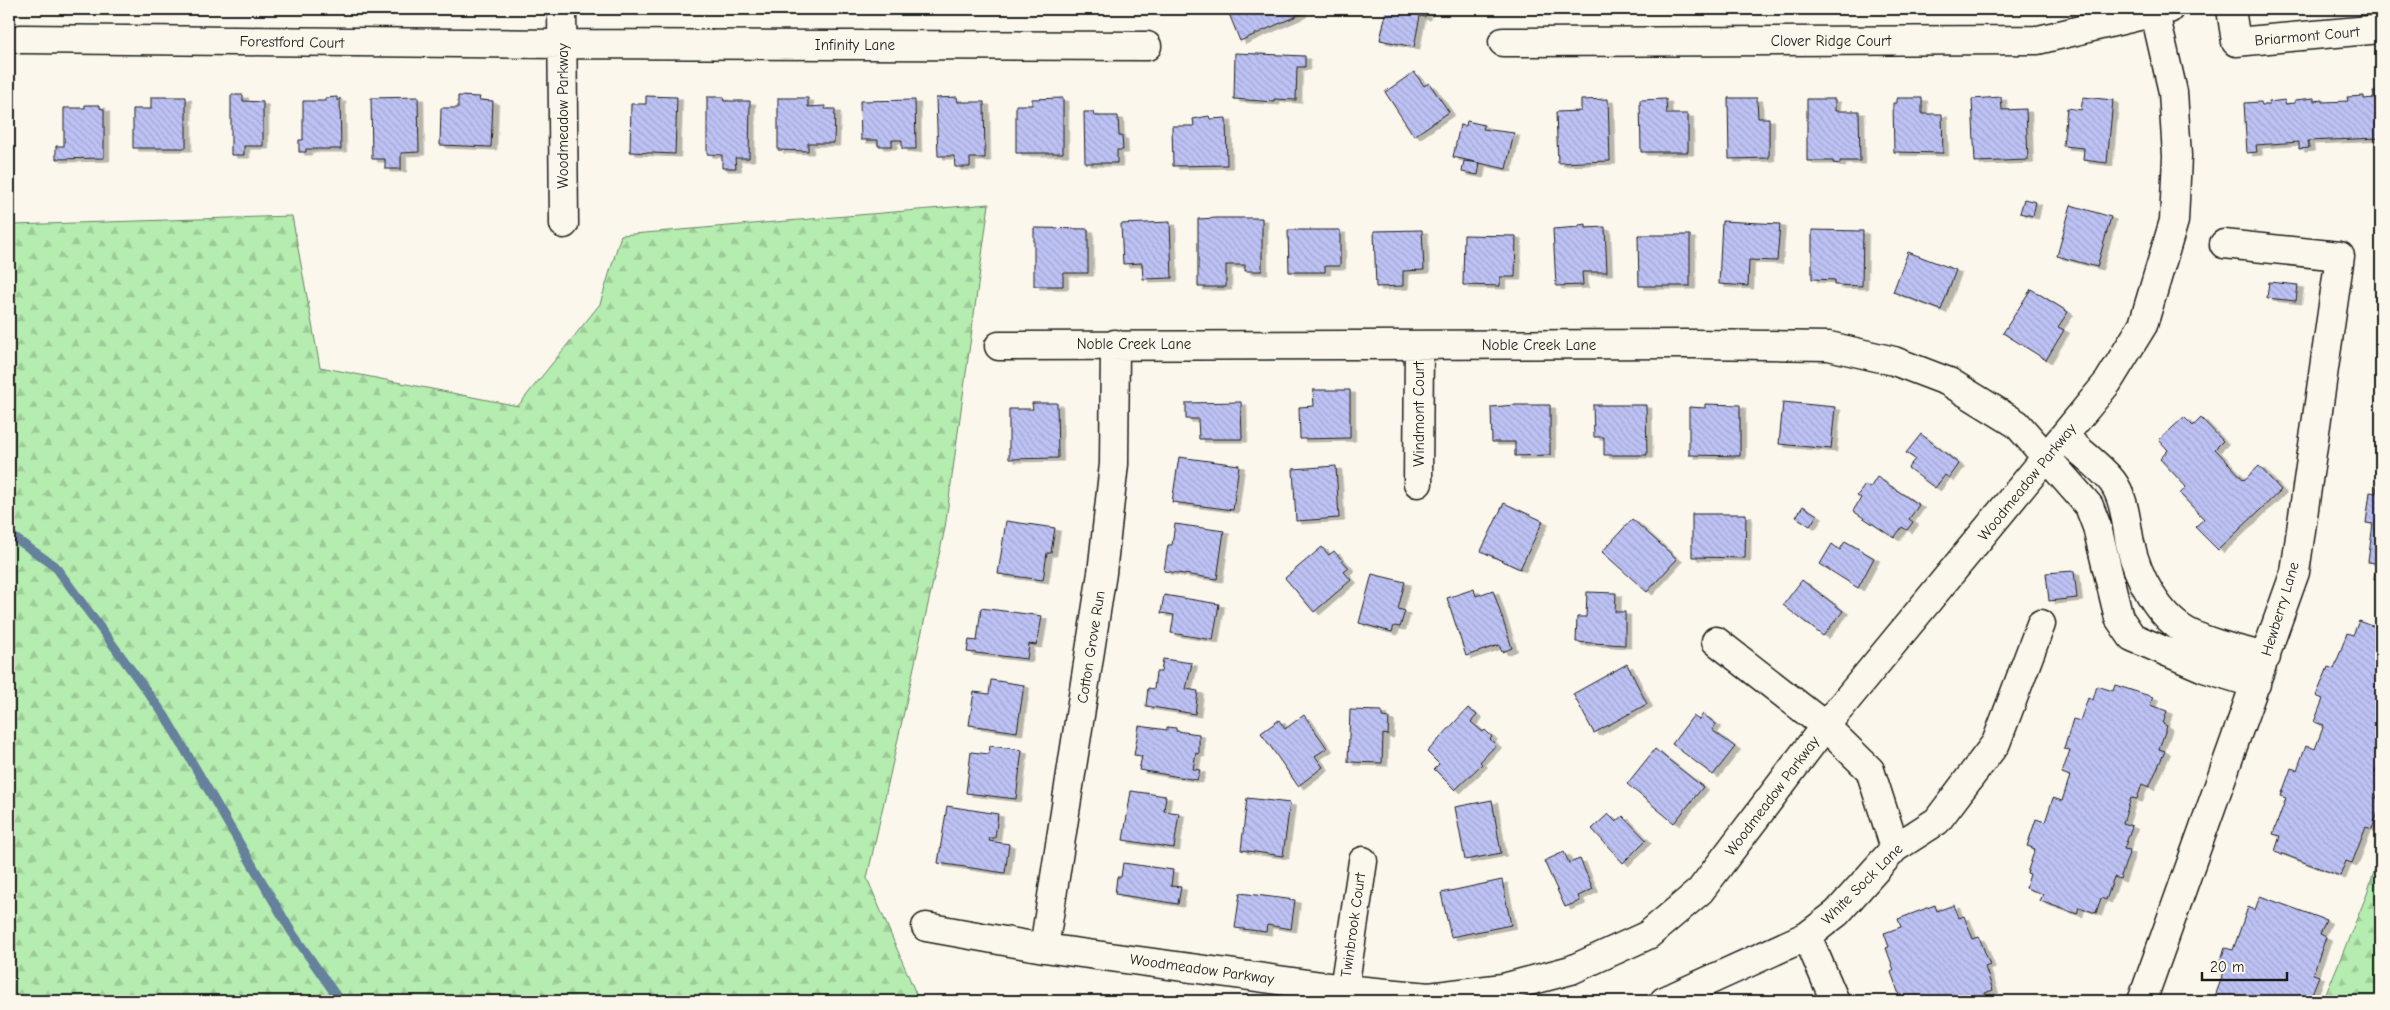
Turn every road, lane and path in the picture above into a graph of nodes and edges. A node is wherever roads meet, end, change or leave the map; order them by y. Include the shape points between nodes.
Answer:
1 (562, 9) edge
2 (2231, 9) edge
3 (2159, 10) edge
4 (2381, 29) edge
5 (21, 39) dead end
6 (1504, 42) dead end
7 (562, 44) junction
8 (1147, 46) dead end
9 (564, 224) dead end
10 (2224, 244) dead end
11 (1115, 344) junction
12 (1419, 345) junction
13 (999, 346) dead end
14 (2064, 437) junction
15 (2047, 459) junction
16 (1418, 483) dead end
17 (2041, 624) dead end
18 (1716, 641) dead end
19 (2266, 657) junction
20 (2256, 684) junction
21 (1825, 726) junction
22 (1895, 848) junction
23 (1363, 861) dead end
24 (926, 927) dead end
25 (1807, 936) junction
26 (1044, 948) junction
27 (1344, 989) junction
28 (1664, 1001) edge
29 (1835, 1001) edge
30 (2142, 1001) edge

1 - 7 street, Woodmeadow Parkway
2 - 4 street, Briarmont Court via 2236,42
3 - 6 street, Clover Ridge Court via 2038,40
3 - 14 street, Woodmeadow Parkway via 2174,92 2177,156 2174,221 2143,325 2108,382
5 - 7 street, Forestford Court
7 - 8 street, Infinity Lane
7 - 9 street, Woodmeadow Parkway
10 - 19 street, Hewberry Lane via 2340,256 2295,572
11 - 12 street, Noble Creek Lane
11 - 13 street, Noble Creek Lane
11 - 26 street, Cotton Grove Run via 1114,464 1102,573
12 - 15 street, Noble Creek Lane via 1829,346 1894,361 1948,382 2017,424
12 - 16 street, Windmont Court
14 - 15 street, Woodmeadow Parkway
14 - 19 street via 2112,481 2120,496 2142,583 2174,622 2188,633 2214,643
15 - 20 street, Noble Creek Lane via 2089,506 2119,618 2132,637 2204,668
15 - 21 street, Woodmeadow Parkway
17 - 22 street, White Sock Lane via 1996,743 1937,821
18 - 21 street
19 - 20 street, Hewberry Lane
20 - 30 street, Hewberry Lane
21 - 22 street via 1870,770
21 - 27 street, Woodmeadow Parkway via 1700,891 1648,935 1571,970 1503,988 1428,997
22 - 25 street, White Sock Lane via 1837,913
23 - 27 street, Twinbrook Court
24 - 26 street, Woodmeadow Parkway
25 - 28 street, White Sock Lane
25 - 29 street
26 - 27 street, Woodmeadow Parkway

